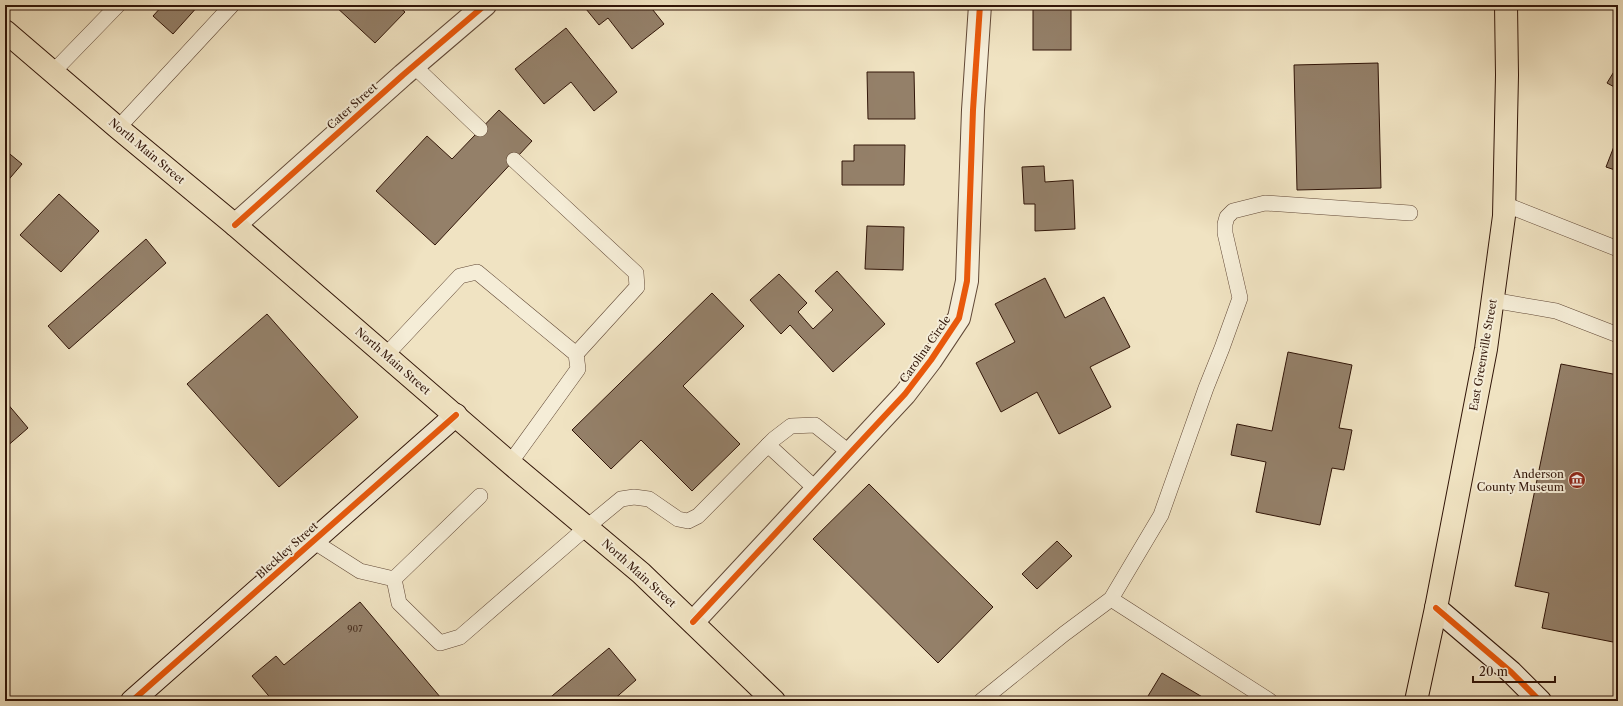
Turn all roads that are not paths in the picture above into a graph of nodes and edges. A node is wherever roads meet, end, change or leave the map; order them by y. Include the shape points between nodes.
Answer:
1 (118, 5) edge
2 (232, 5) edge
3 (485, 5) edge
4 (980, 5) edge
5 (1506, 5) edge
6 (5, 31) edge
7 (414, 65) junction
8 (53, 72) junction
9 (118, 128) junction
10 (480, 129) dead end
11 (514, 160) dead end
12 (1504, 204) junction
13 (1410, 213) dead end
14 (235, 225) junction
15 (1618, 249) edge
16 (1492, 300) junction
17 (1618, 335) edge
18 (576, 354) junction
19 (386, 356) junction
20 (456, 415) junction
21 (768, 445) junction
22 (850, 453) junction
23 (510, 463) junction
24 (816, 489) junction
25 (480, 496) dead end
26 (587, 527) junction
27 (313, 541) junction
28 (394, 579) junction
29 (1111, 599) junction
30 (1436, 608) junction
31 (693, 622) junction
32 (132, 701) edge
33 (774, 701) edge
34 (981, 701) edge
35 (1270, 701) edge
36 (1416, 701) edge
37 (1540, 701) edge

1 - 8 lane
2 - 9 lane
3 - 7 street, Cater Street
4 - 22 street, Carolina Circle via 973,110 967,281 959,318 905,394
5 - 12 main road, East Greenville Street
6 - 8 main road, North Main Street
7 - 10 lane
7 - 14 street, Cater Street
8 - 9 main road, North Main Street
9 - 14 main road, North Main Street
11 - 18 lane via 636,273 637,287
12 - 15 lane
12 - 16 main road, East Greenville Street
13 - 29 lane via 1265,203 1232,211 1227,217 1225,233 1240,298 1161,515
14 - 19 main road, North Main Street
16 - 17 lane via 1556,311
16 - 30 main road, East Greenville Street via 1486,349
18 - 19 lane via 477,272 460,276
18 - 23 lane via 578,369
19 - 20 main road, North Main Street
20 - 23 main road, North Main Street
20 - 27 street, Bleckley Street
21 - 22 lane via 791,426 815,425
21 - 24 lane
21 - 26 lane via 698,516 688,521 678,519 649,499 634,497 622,499
22 - 24 street, Carolina Circle
23 - 26 main road, North Main Street
24 - 31 street, Carolina Circle
25 - 28 lane
26 - 28 lane via 460,637 440,643 399,603
26 - 31 main road, North Main Street via 641,572
27 - 28 lane via 360,571
27 - 32 street, Bleckley Street
29 - 34 lane
29 - 35 lane
30 - 36 main road, East Greenville Street
30 - 37 street
31 - 33 main road, North Main Street

